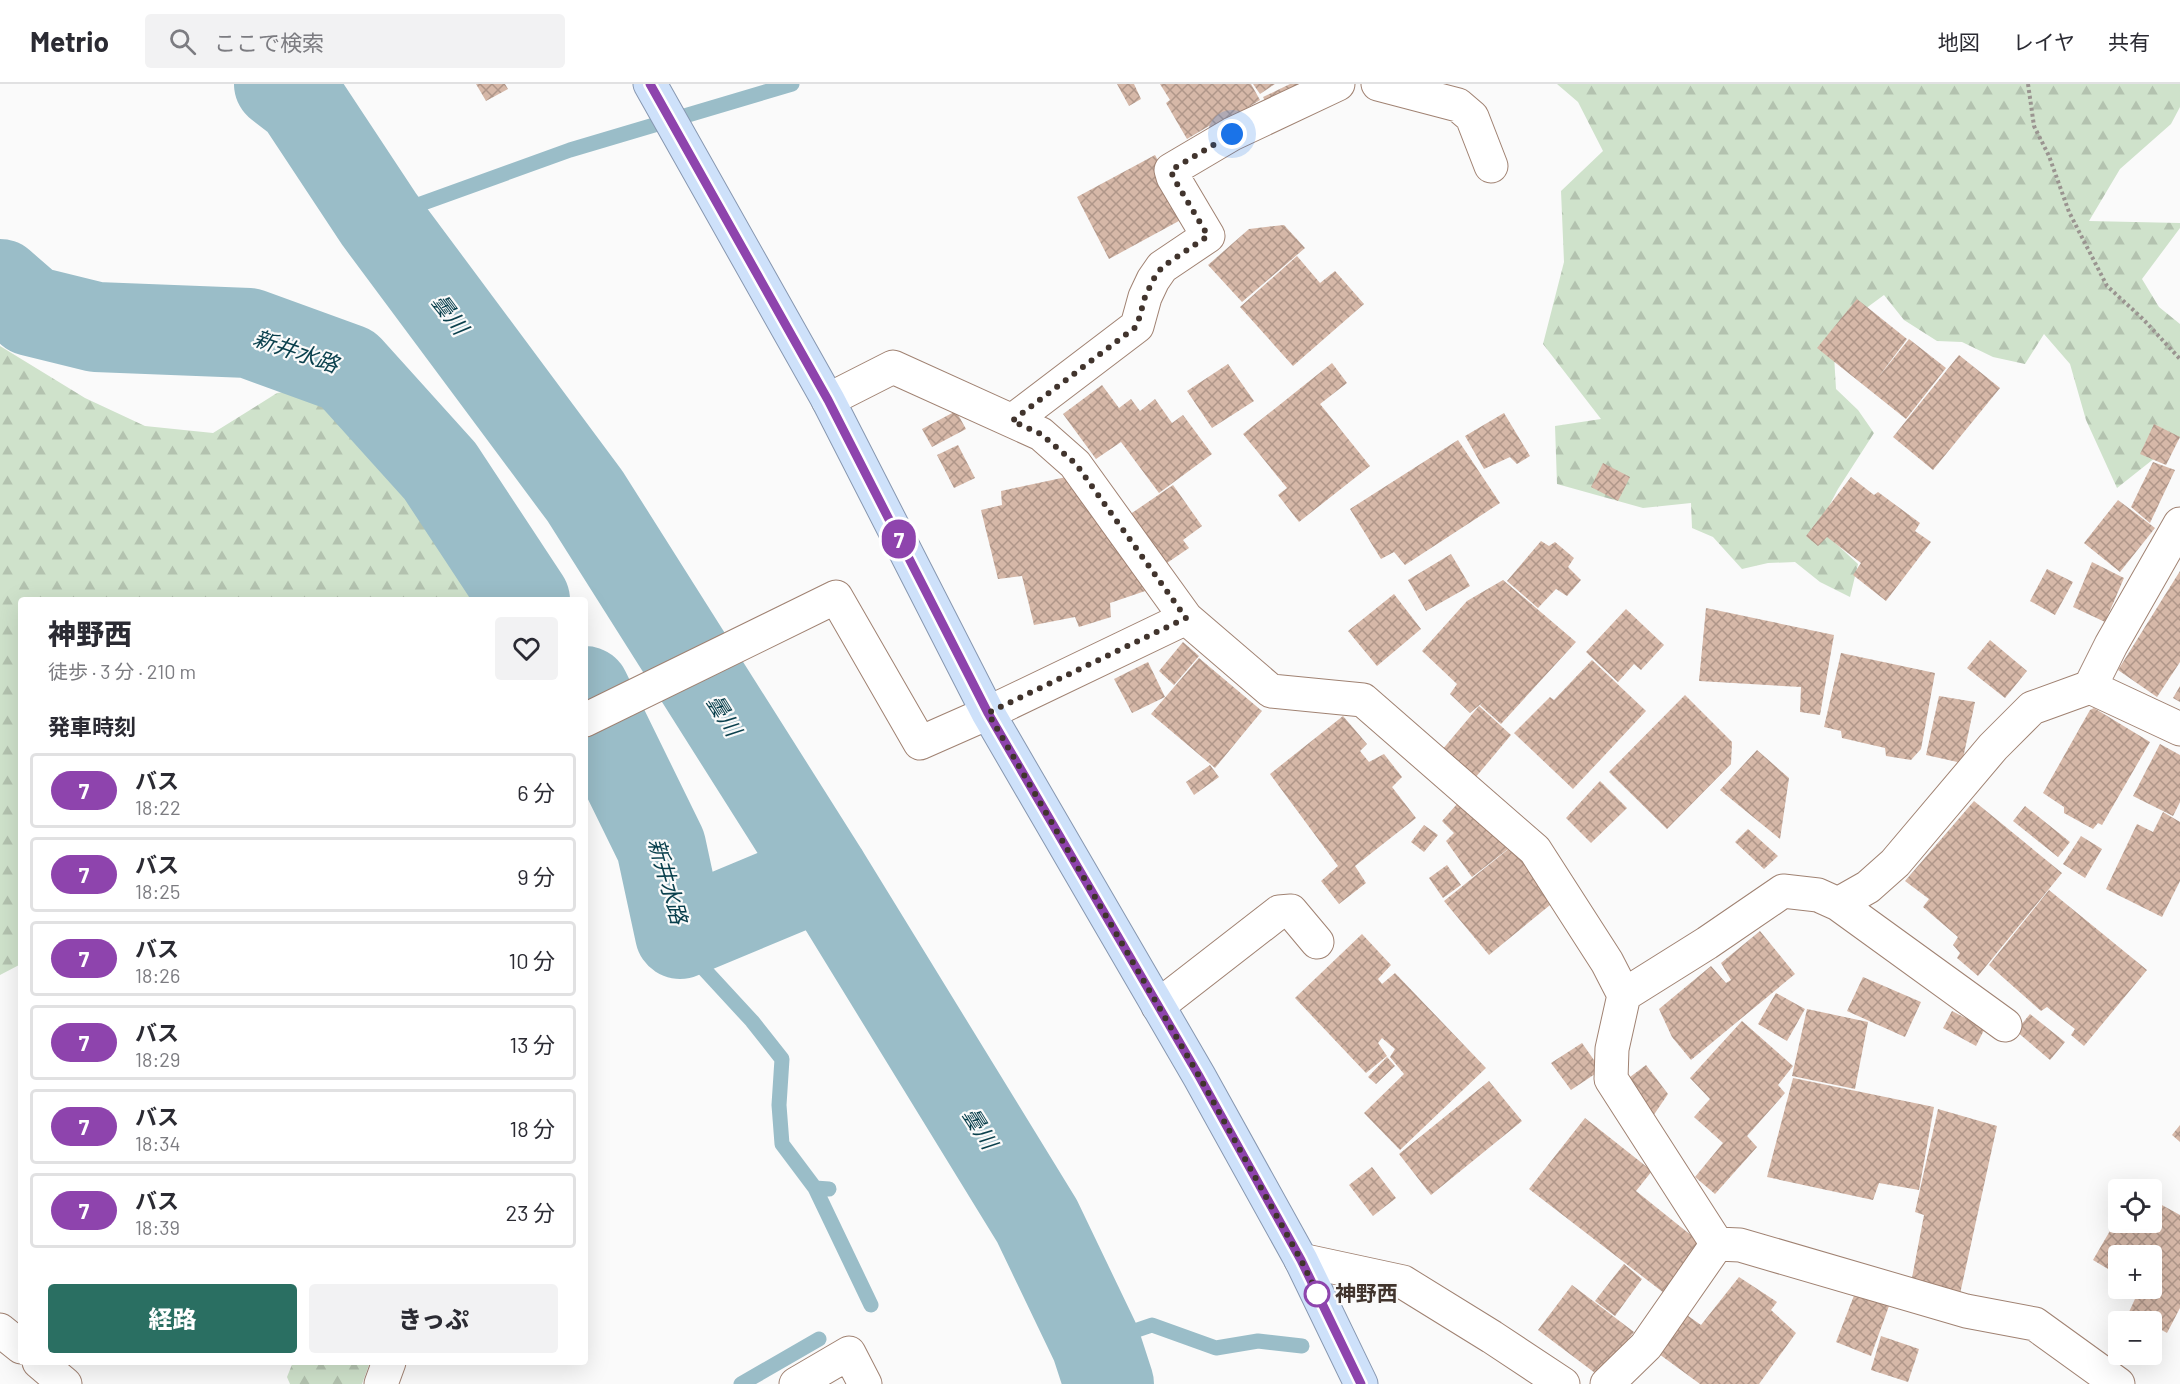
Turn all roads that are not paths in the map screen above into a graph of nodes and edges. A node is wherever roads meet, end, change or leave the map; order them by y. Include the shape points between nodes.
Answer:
1 (1338, 84) edge
2 (1378, 84) edge
3 (653, 88) edge
4 (1491, 166) dead end
5 (828, 400) junction
6 (1012, 421) junction
7 (2180, 524) edge
8 (1186, 618) junction
9 (2090, 687) junction
10 (988, 713) junction
11 (588, 719) edge
12 (2180, 729) edge
13 (1838, 904) junction
14 (1317, 942) dead end
15 (1624, 995) junction
16 (1158, 1005) junction
17 (2005, 1025) dead end
18 (1717, 1244) junction
19 (1301, 1260) junction
20 (0, 1330) edge
21 (18, 1345) edge
22 (43, 1365) edge
23 (388, 1365) edge
24 (65, 1384) edge
25 (381, 1384) edge
26 (796, 1384) edge
27 (865, 1384) edge
28 (1361, 1384) edge
29 (1563, 1384) edge
30 (1607, 1384) edge
31 (2118, 1384) edge

1 - 6 street via 1232,134 1171,170 1208,236 1162,267 1145,297 1137,326
2 - 4 street via 1458,105 1473,117
3 - 5 main road
5 - 6 street via 893,367
5 - 10 main road
6 - 8 street via 1041,434 1076,464
7 - 9 street
8 - 10 street
8 - 15 street via 1271,691 1363,699 1535,850
9 - 12 street
9 - 13 street via 2032,708 1993,747 1895,863 1868,887
10 - 11 street via 920,743 836,597
10 - 16 main road
13 - 15 street via 1818,896 1783,891
13 - 17 street
14 - 16 street via 1291,911 1279,912
15 - 18 street via 1612,1049 1611,1079
16 - 19 main road
18 - 30 street via 1647,1346
18 - 31 street via 1740,1245 1966,1311 2035,1324
19 - 28 main road
19 - 29 street via 1403,1282
20 - 21 street
22 - 24 street
23 - 25 street
26 - 27 street via 849,1353

